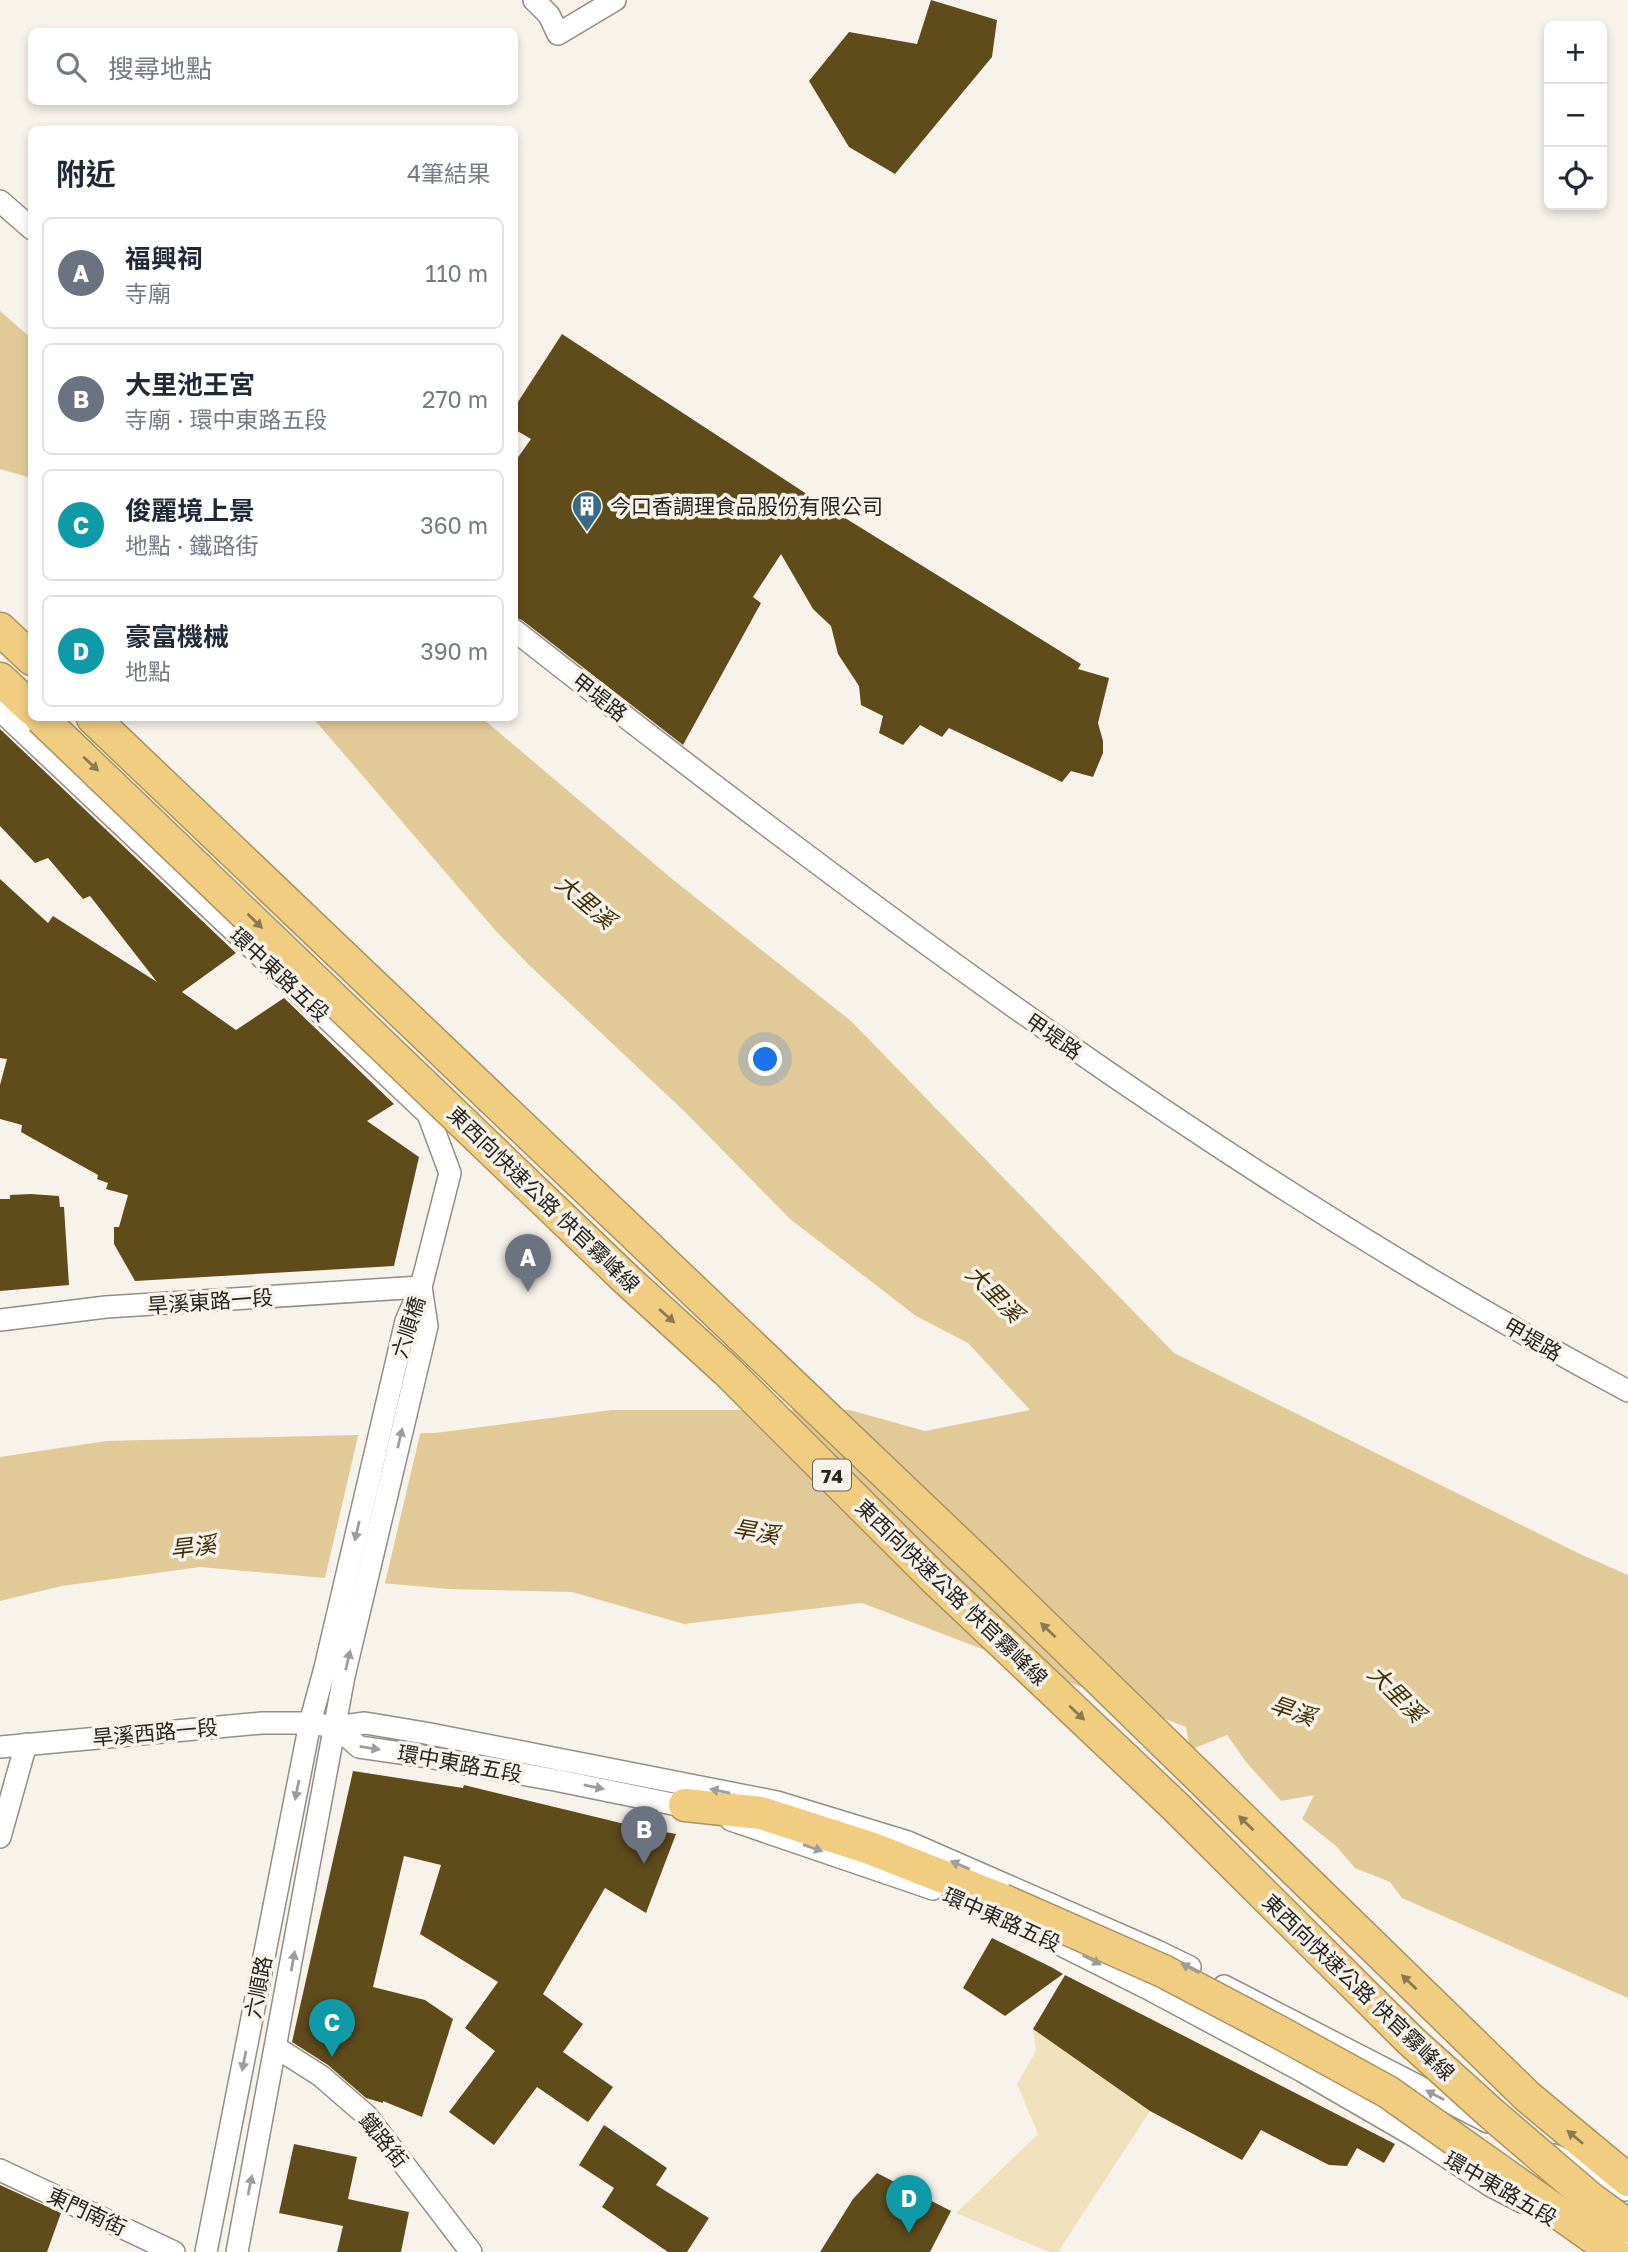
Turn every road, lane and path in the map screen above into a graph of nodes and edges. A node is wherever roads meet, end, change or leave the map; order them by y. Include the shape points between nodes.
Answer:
1 (534, 0) edge
2 (615, 0) edge
3 (0, 201) edge
4 (28, 226) edge
5 (0, 629) edge
6 (518, 633) edge
7 (28, 655) edge
8 (0, 679) edge
9 (28, 705) edge
10 (0, 710) edge
11 (44, 721) edge
12 (96, 721) edge
13 (421, 1287) junction
14 (0, 1320) edge
15 (1628, 1391) edge
16 (310, 1723) junction
17 (336, 1727) junction
18 (26, 1744) junction
19 (0, 1747) edge
20 (685, 1805) junction
21 (0, 1837) edge
22 (277, 2048) junction
23 (0, 2170) edge
24 (1622, 2185) edge
25 (1628, 2226) edge
26 (1575, 2230) junction
27 (174, 2252) edge
28 (206, 2252) edge
29 (237, 2252) edge
30 (471, 2252) edge
31 (1615, 2252) edge

1 - 2 street via 558,34
3 - 4 street
5 - 7 highway
6 - 15 street, 甲堤路 via 902,928 1068,1046 1402,1264
8 - 9 highway
10 - 13 street, 環中東路五段 via 428,1114 450,1172
11 -> 25 highway, 東西向快速公路 快官霧峰線 / 74, bridge via 727,1371 1410,2040
24 -> 12 highway, 東西向快速公路 快官霧峰線 / 74 via 993,1576
13 - 14 street, 旱溪東路一段 via 106,1307
13 -> 16 street, 六順橋 via 406,1321
17 -> 13 street, 六順橋 via 427,1326
16 - 17 street, 環中東路五段
16 - 18 street, 旱溪西路一段 via 262,1723
16 -> 28 street, 六順路
17 -> 20 street, 環中東路五段 via 359,1747
22 -> 17 street, 六順路
24 -> 17 street, 環中東路五段 via 1155,1950 908,1842 776,1802 425,1733 365,1723
18 - 19 street, 旱溪西路一段
18 - 21 street
20 -> 26 street, 環中東路五段 via 1001,1914 1303,2071 1491,2186
20 - 31 highway, bridge via 761,1813 870,1848 1163,1971 1388,2092
29 -> 22 street, 六順路
22 - 30 street, 鐵路街 via 321,2076 367,2116
23 - 27 street, 東門南街
24 - 26 street via 1583,2213
26 - 31 street, 環中東路五段

